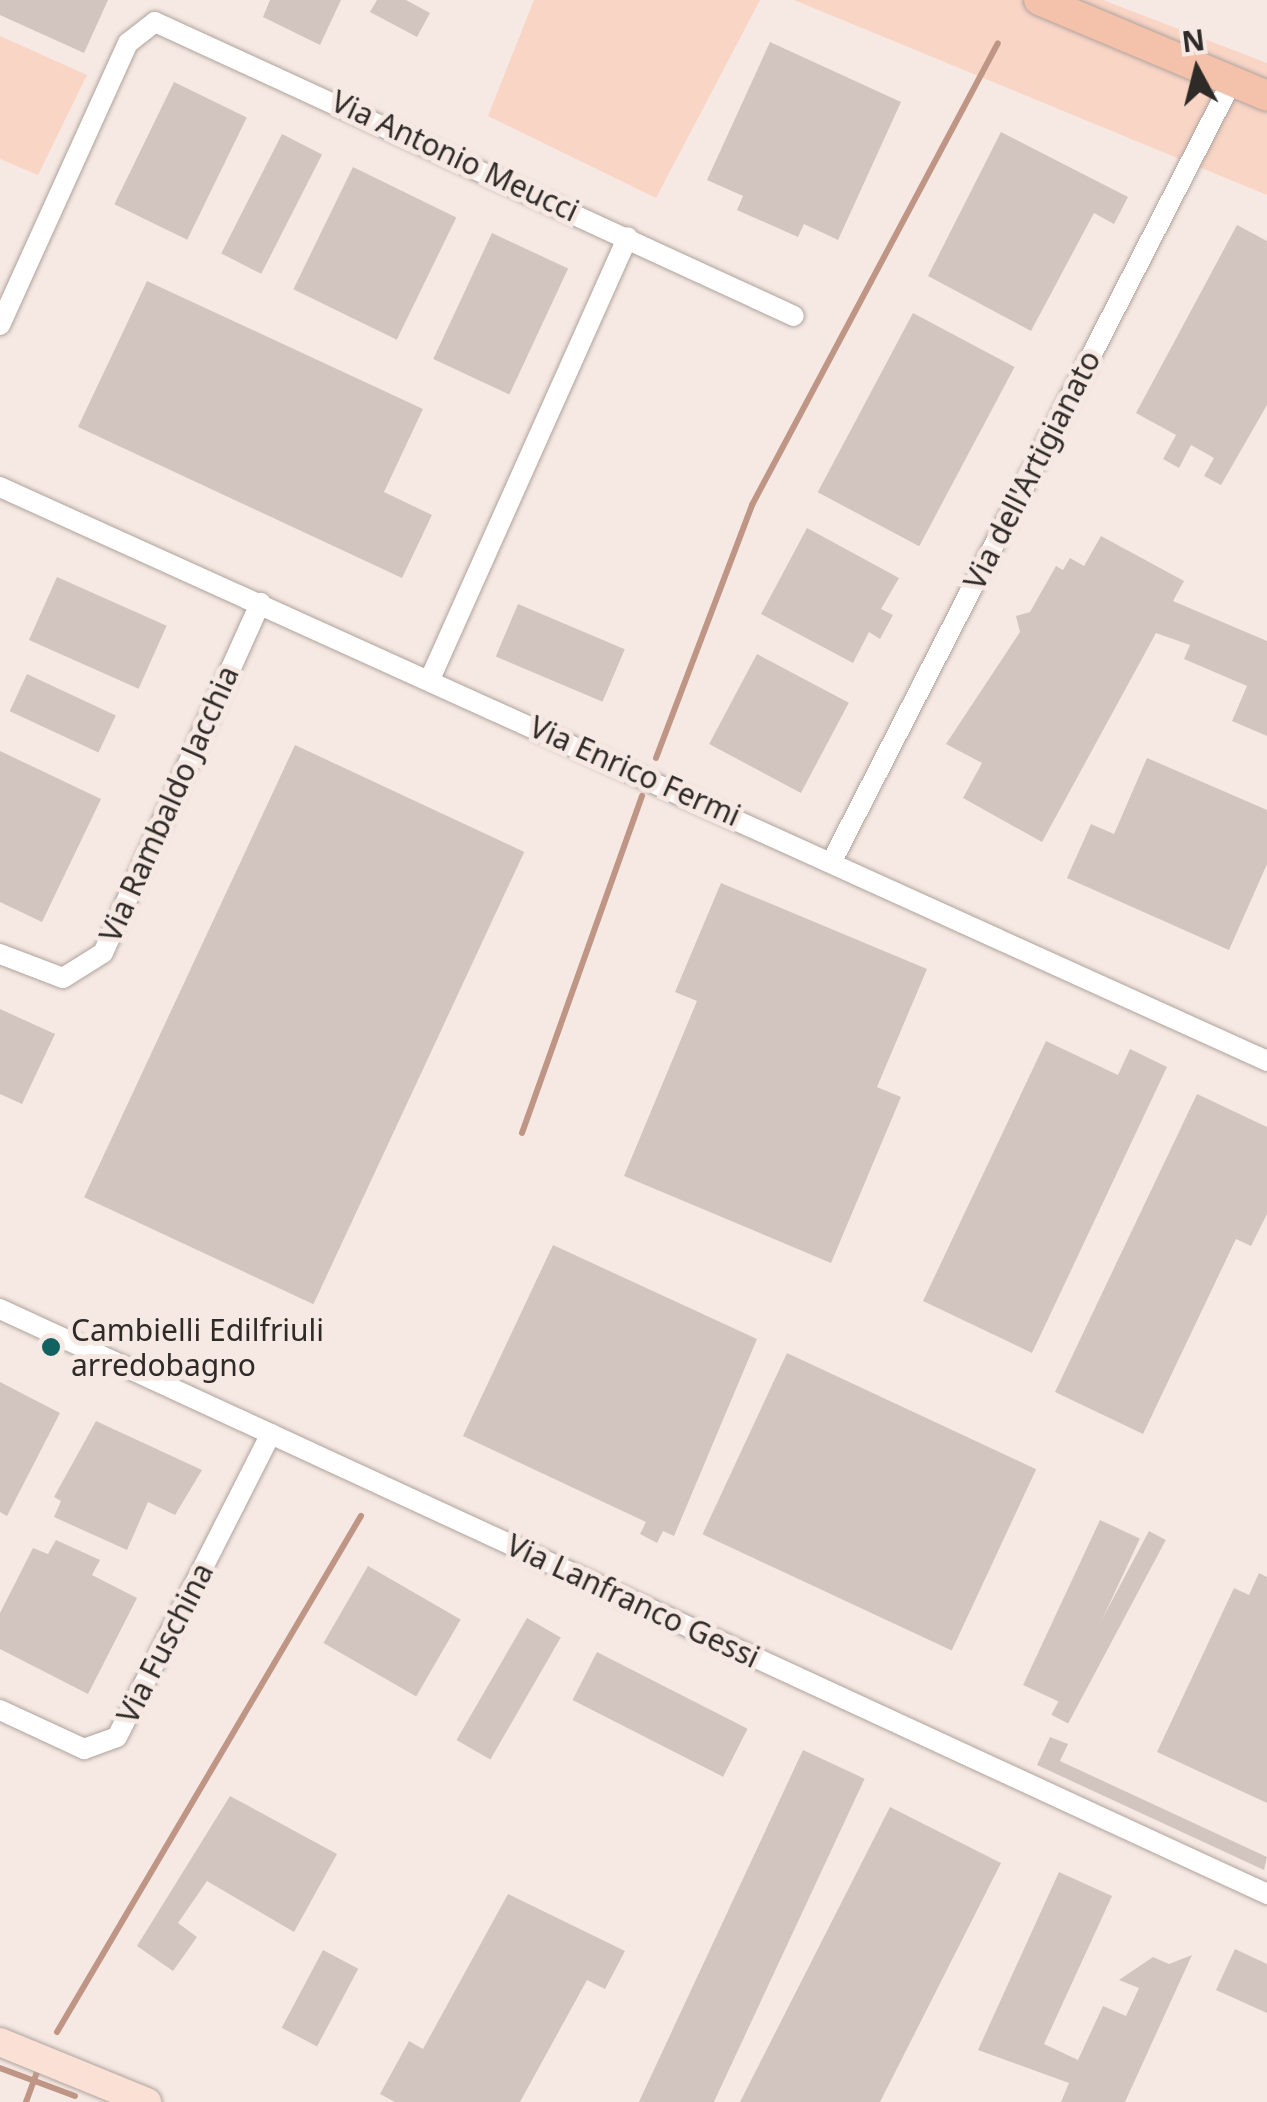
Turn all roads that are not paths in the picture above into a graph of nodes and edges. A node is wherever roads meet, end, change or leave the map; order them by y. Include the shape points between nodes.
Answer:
1 (1039, 0) edge
2 (1232, 81) junction
3 (1267, 96) edge
4 (628, 237) junction
5 (794, 316) dead end
6 (0, 325) edge
7 (0, 487) edge
8 (260, 603) junction
9 (430, 679) junction
10 (833, 859) junction
11 (0, 954) edge
12 (1267, 1061) edge
13 (0, 1309) edge
14 (270, 1434) junction
15 (0, 1710) edge
16 (1267, 1894) edge
17 (0, 2042) edge
18 (147, 2102) edge

1 - 2 main road
2 - 3 main road
2 - 10 street, Via dell'Artigianato
4 - 5 street
4 - 6 street, Via Antonio Meucci via 155,22 128,42
4 - 9 street
7 - 8 street, Via Enrico Fermi
8 - 9 street, Via Enrico Fermi
8 - 11 street, Via Rambaldo Jacchia via 102,953 64,978
9 - 10 street, Via Enrico Fermi
10 - 12 street, Via Enrico Fermi
13 - 14 street, Via Lanfranco Gessi
14 - 15 street, Via Fuschina via 117,1736 84,1749
14 - 16 street, Via Lanfranco Gessi
17 - 18 street

